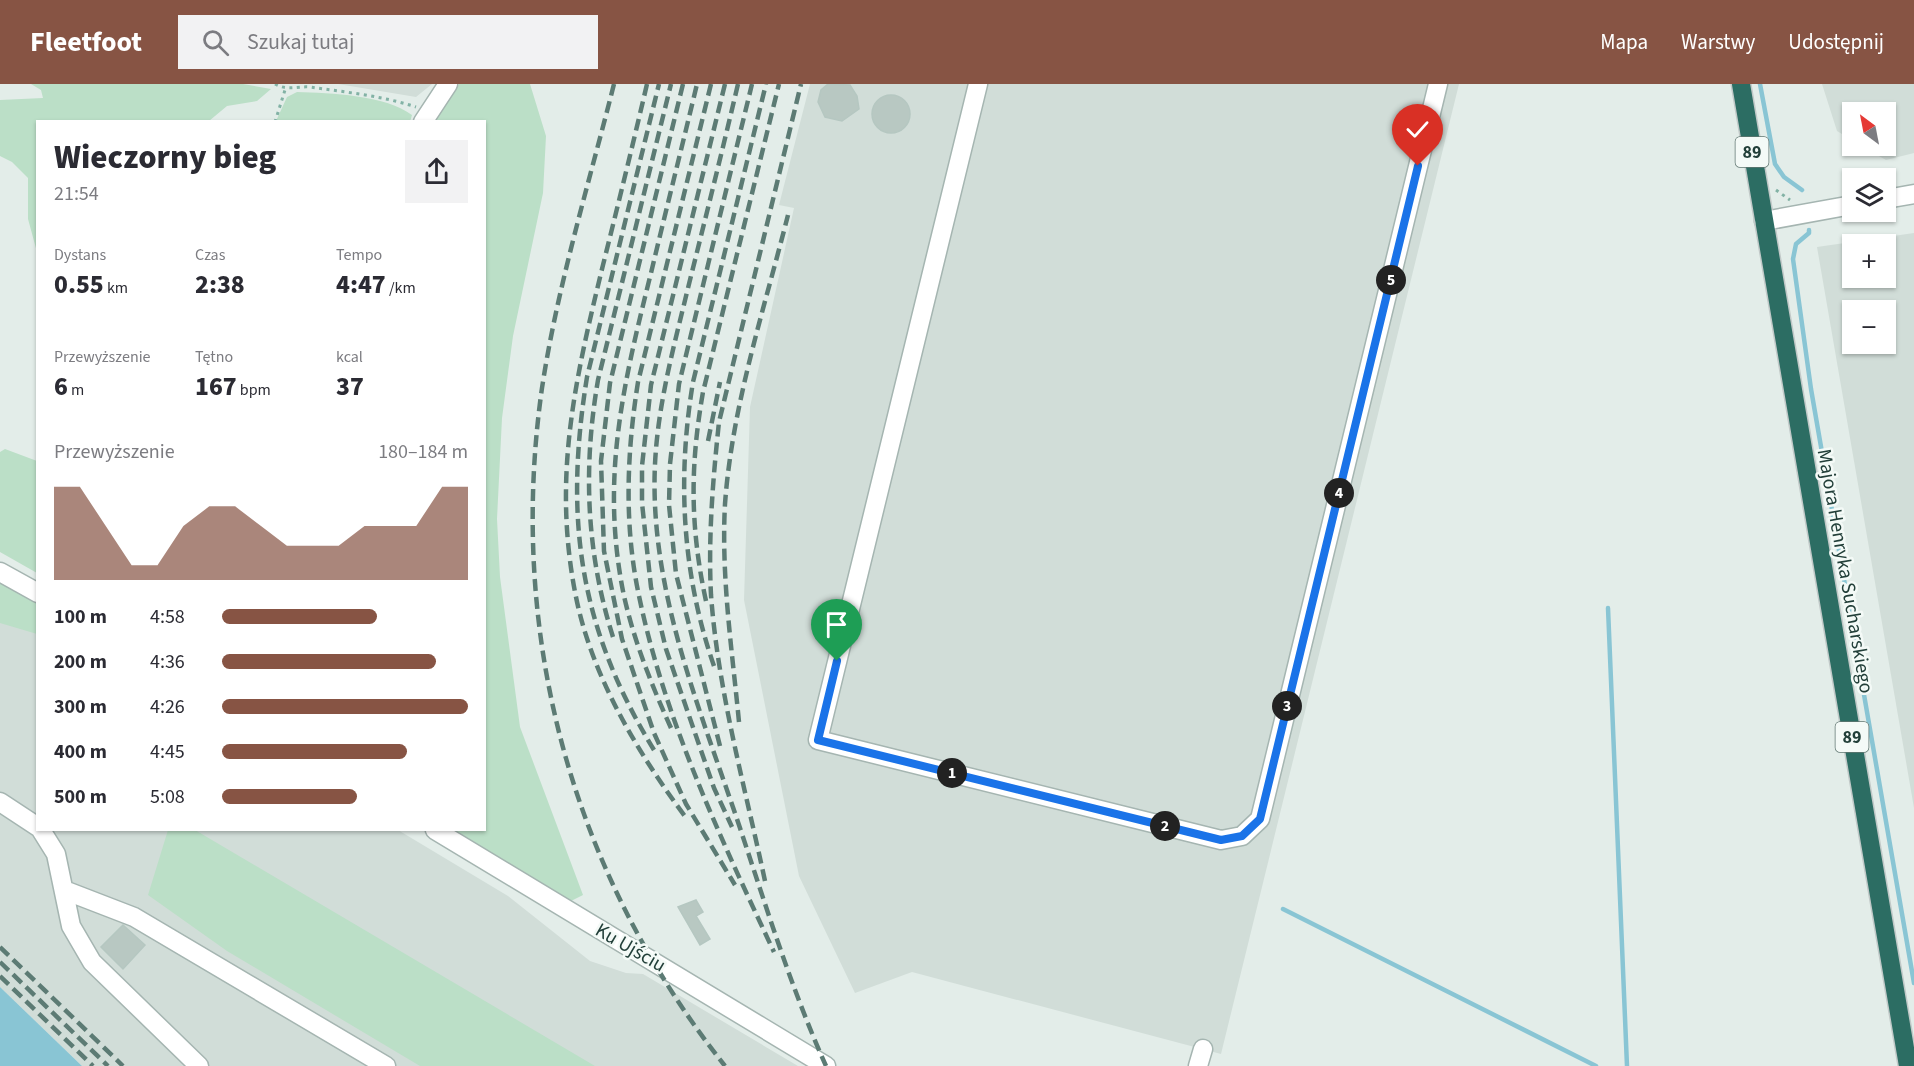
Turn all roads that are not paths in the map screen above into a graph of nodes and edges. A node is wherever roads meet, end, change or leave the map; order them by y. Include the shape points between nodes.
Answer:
1 (448, 84) edge
2 (978, 84) edge
3 (1438, 84) edge
4 (1740, 84) edge
5 (424, 120) edge
6 (1914, 194) edge
7 (1896, 197) edge
8 (1842, 207) edge
9 (1764, 221) junction
10 (0, 572) edge
11 (36, 592) edge
12 (0, 802) edge
13 (36, 826) edge
14 (41, 831) edge
15 (437, 831) edge
16 (64, 890) junction
17 (199, 1066) edge
18 (386, 1066) edge
19 (826, 1066) edge
20 (1908, 1066) edge

1 - 5 street
2 - 3 street via 818,740 1221,840 1242,836 1260,819
4 - 9 highway, Majora Henryka Sucharskiego / 89
6 - 7 street
8 - 9 street
9 - 20 highway, Majora Henryka Sucharskiego / 89
10 - 11 street
12 - 13 street
14 - 16 street via 57,854
15 - 19 street, Ku Ujściu
16 - 17 street via 71,926 92,962
16 - 18 street via 134,917

